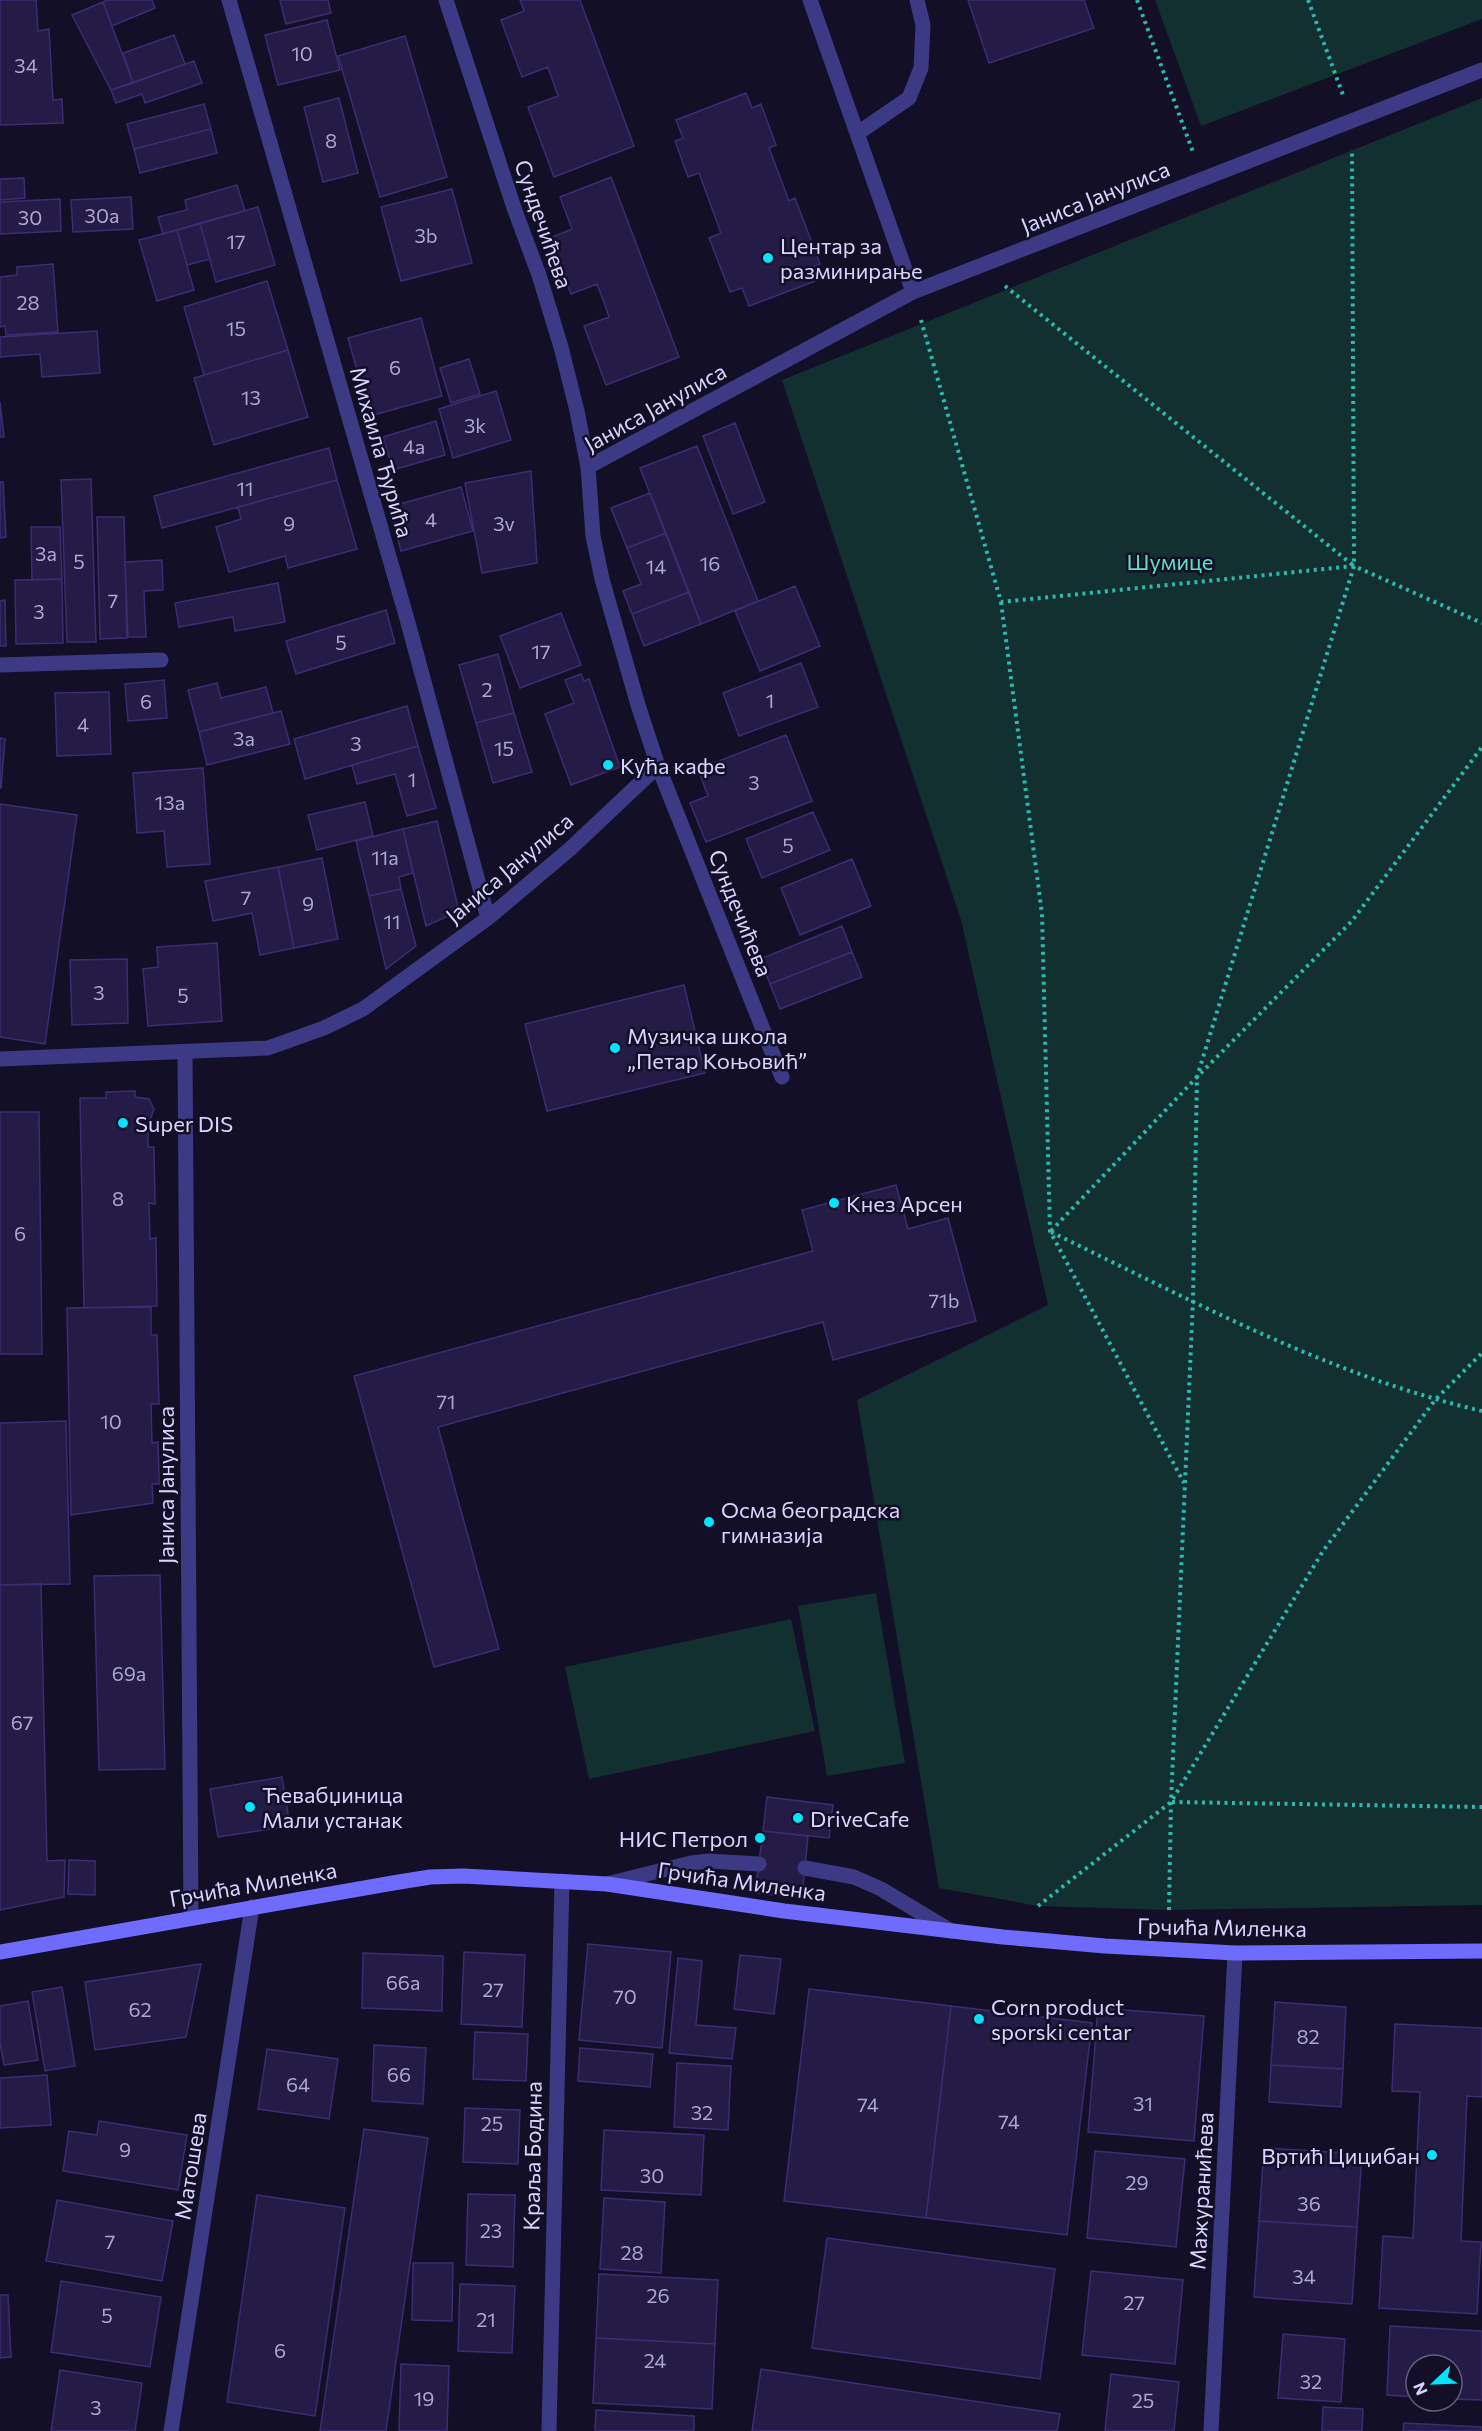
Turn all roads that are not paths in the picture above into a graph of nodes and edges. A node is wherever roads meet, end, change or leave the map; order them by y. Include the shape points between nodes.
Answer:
1 (229, 0) edge
2 (446, 0) edge
3 (810, 0) edge
4 (917, 0) edge
5 (1482, 70) edge
6 (858, 133) junction
7 (914, 292) junction
8 (588, 466) junction
9 (161, 660) dead end
10 (0, 665) edge
11 (658, 766) junction
12 (488, 918) junction
13 (184, 1052) junction
14 (0, 1059) edge
15 (782, 1077) dead end
16 (759, 1864) dead end
17 (805, 1868) dead end
18 (562, 1881) junction
19 (607, 1884) junction
20 (252, 1907) junction
21 (191, 1917) junction
22 (951, 1931) junction
23 (1482, 1950) edge
24 (0, 1952) edge
25 (1235, 1953) junction
26 (171, 2431) edge
27 (549, 2431) edge
28 (1211, 2431) edge

1 - 12 street, Михаила Ђурића via 404,608
2 - 8 street, Сундечићева via 539,275 577,411
3 - 6 street
4 - 6 street via 923,25 921,68 909,98
5 - 7 street, Јаниса Јанулиса
6 - 7 street
7 - 8 street, Јаниса Јанулиса
8 - 11 street, Јаниса Јанулиса via 593,536 602,579
9 - 10 street
11 - 12 street, Јаниса Јанулиса via 570,849
11 - 15 street, Сундечићева
12 - 13 street, Јаниса Јанулиса via 363,1009 324,1028 268,1048
13 - 14 street, Јаниса Јанулиса
13 - 21 street, Јаниса Јанулиса
16 - 19 street via 691,1863
17 - 22 street via 854,1877
18 - 19 street, Грчића Миленка
18 - 20 street, Грчића Миленка via 430,1877
18 - 27 street, Краља Бодина
19 - 22 street, Грчића Миленка
20 - 21 street, Грчића Миленка
20 - 26 street, Матошева
21 - 24 street, Грчића Миленка
22 - 25 street, Грчића Миленка via 1105,1946
23 - 25 street, Грчића Миленка
25 - 28 street, Мажуранићева

